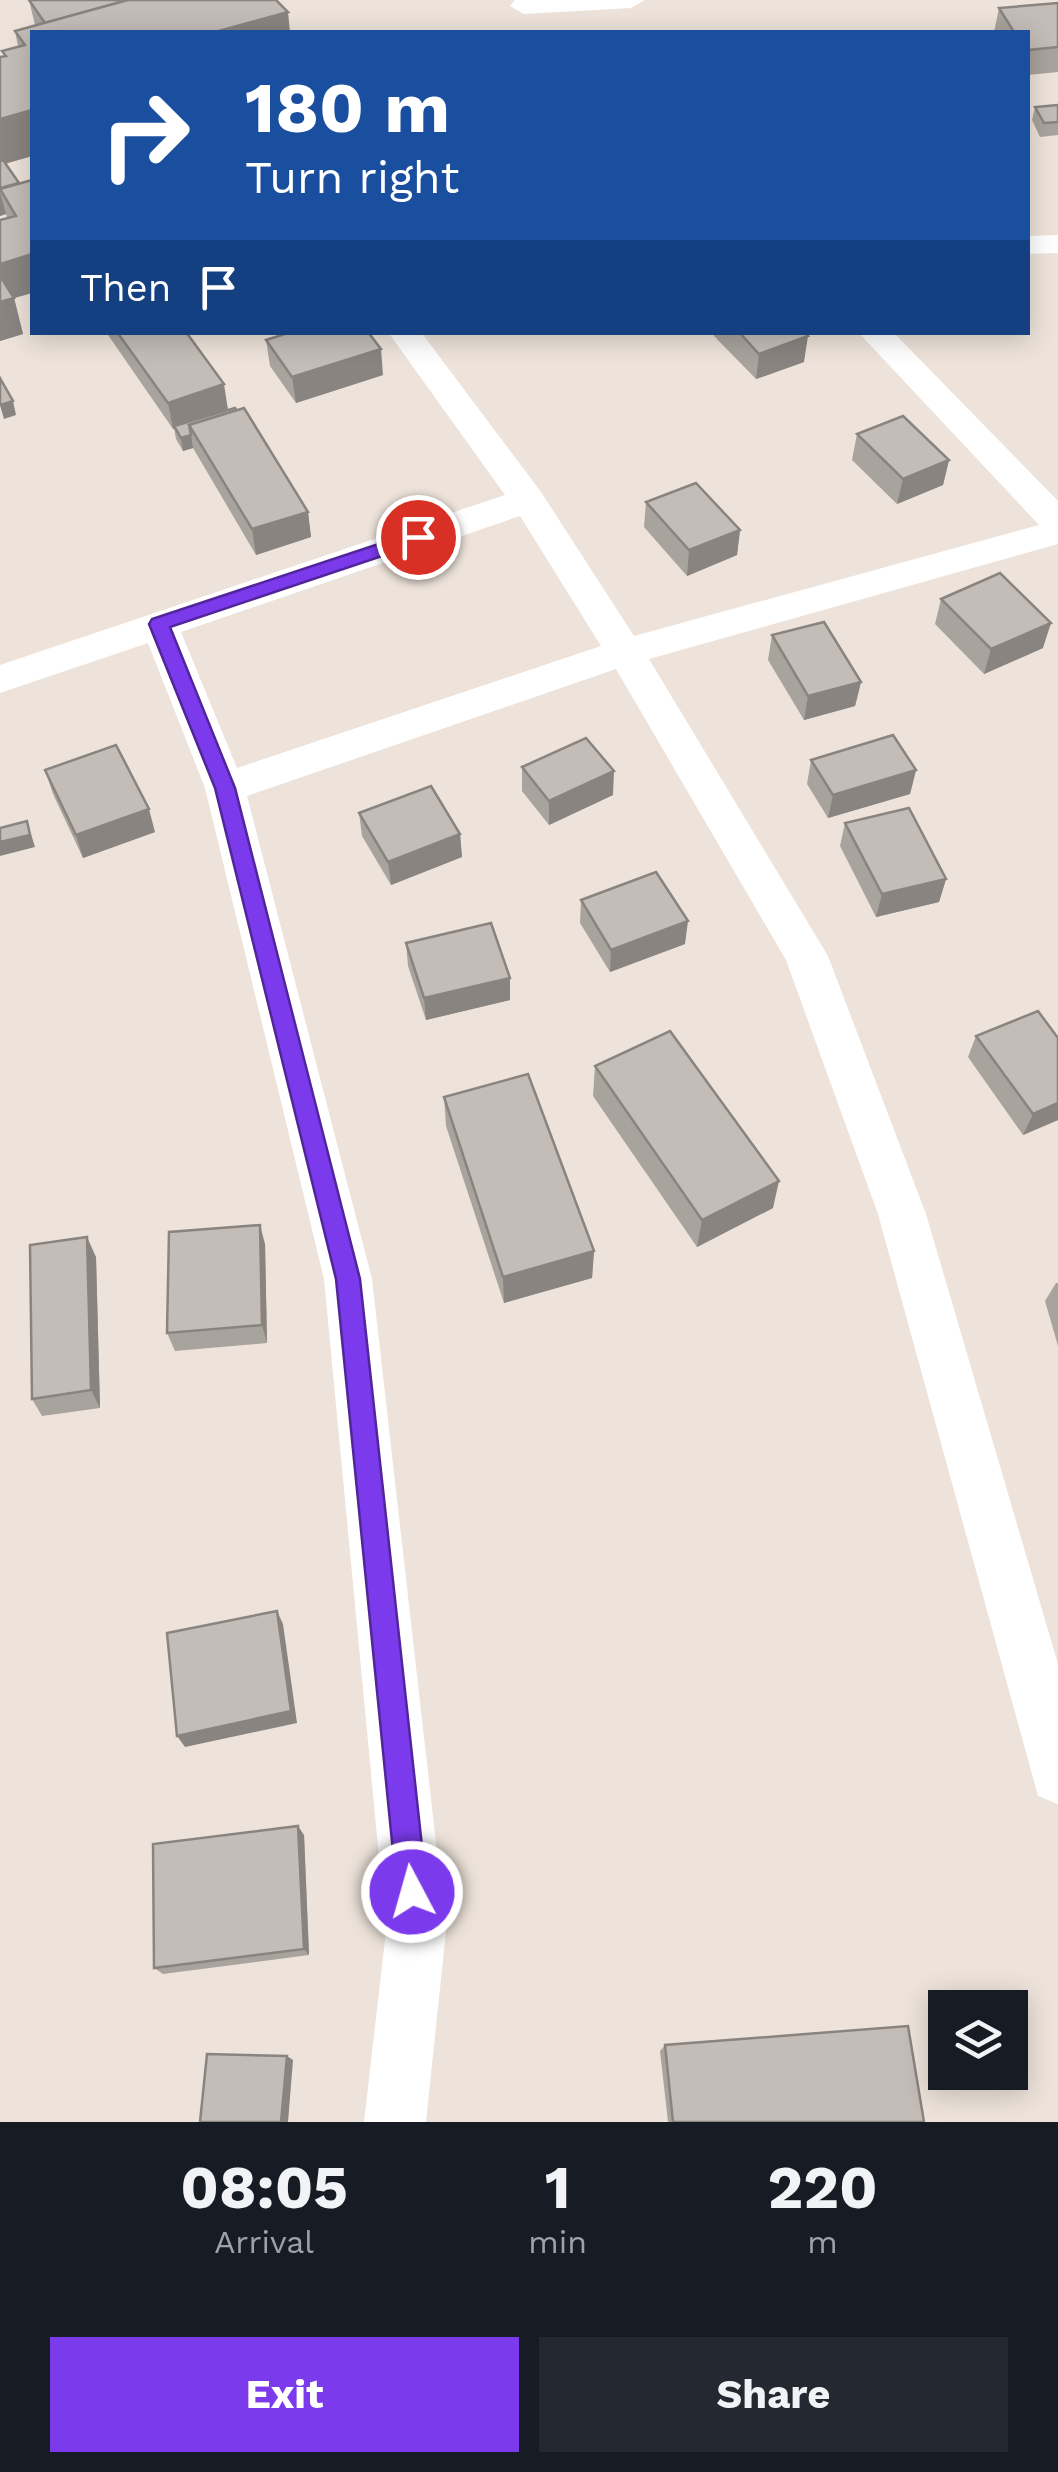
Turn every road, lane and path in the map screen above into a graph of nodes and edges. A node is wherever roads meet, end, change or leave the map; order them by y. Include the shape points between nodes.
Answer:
1 (631, 0) edge
2 (521, 3) edge
3 (552, 30) edge
4 (1058, 244) edge
5 (1030, 245) edge
6 (406, 335) edge
7 (877, 335) edge
8 (528, 500) junction
9 (1058, 522) edge
10 (1058, 532) edge
11 (159, 624) junction
12 (626, 652) junction
13 (0, 679) edge
14 (225, 788) junction
15 (1058, 1776) edge
16 (395, 2122) edge

1 - 2 street
2 - 3 street
4 - 5 street
6 - 8 street
7 - 9 street
8 - 11 street
8 - 12 street
10 - 12 street
11 - 13 street
11 - 14 street
12 - 14 street
12 - 15 street via 806,956 902,1214
14 - 16 street via 348,1279 416,1931

